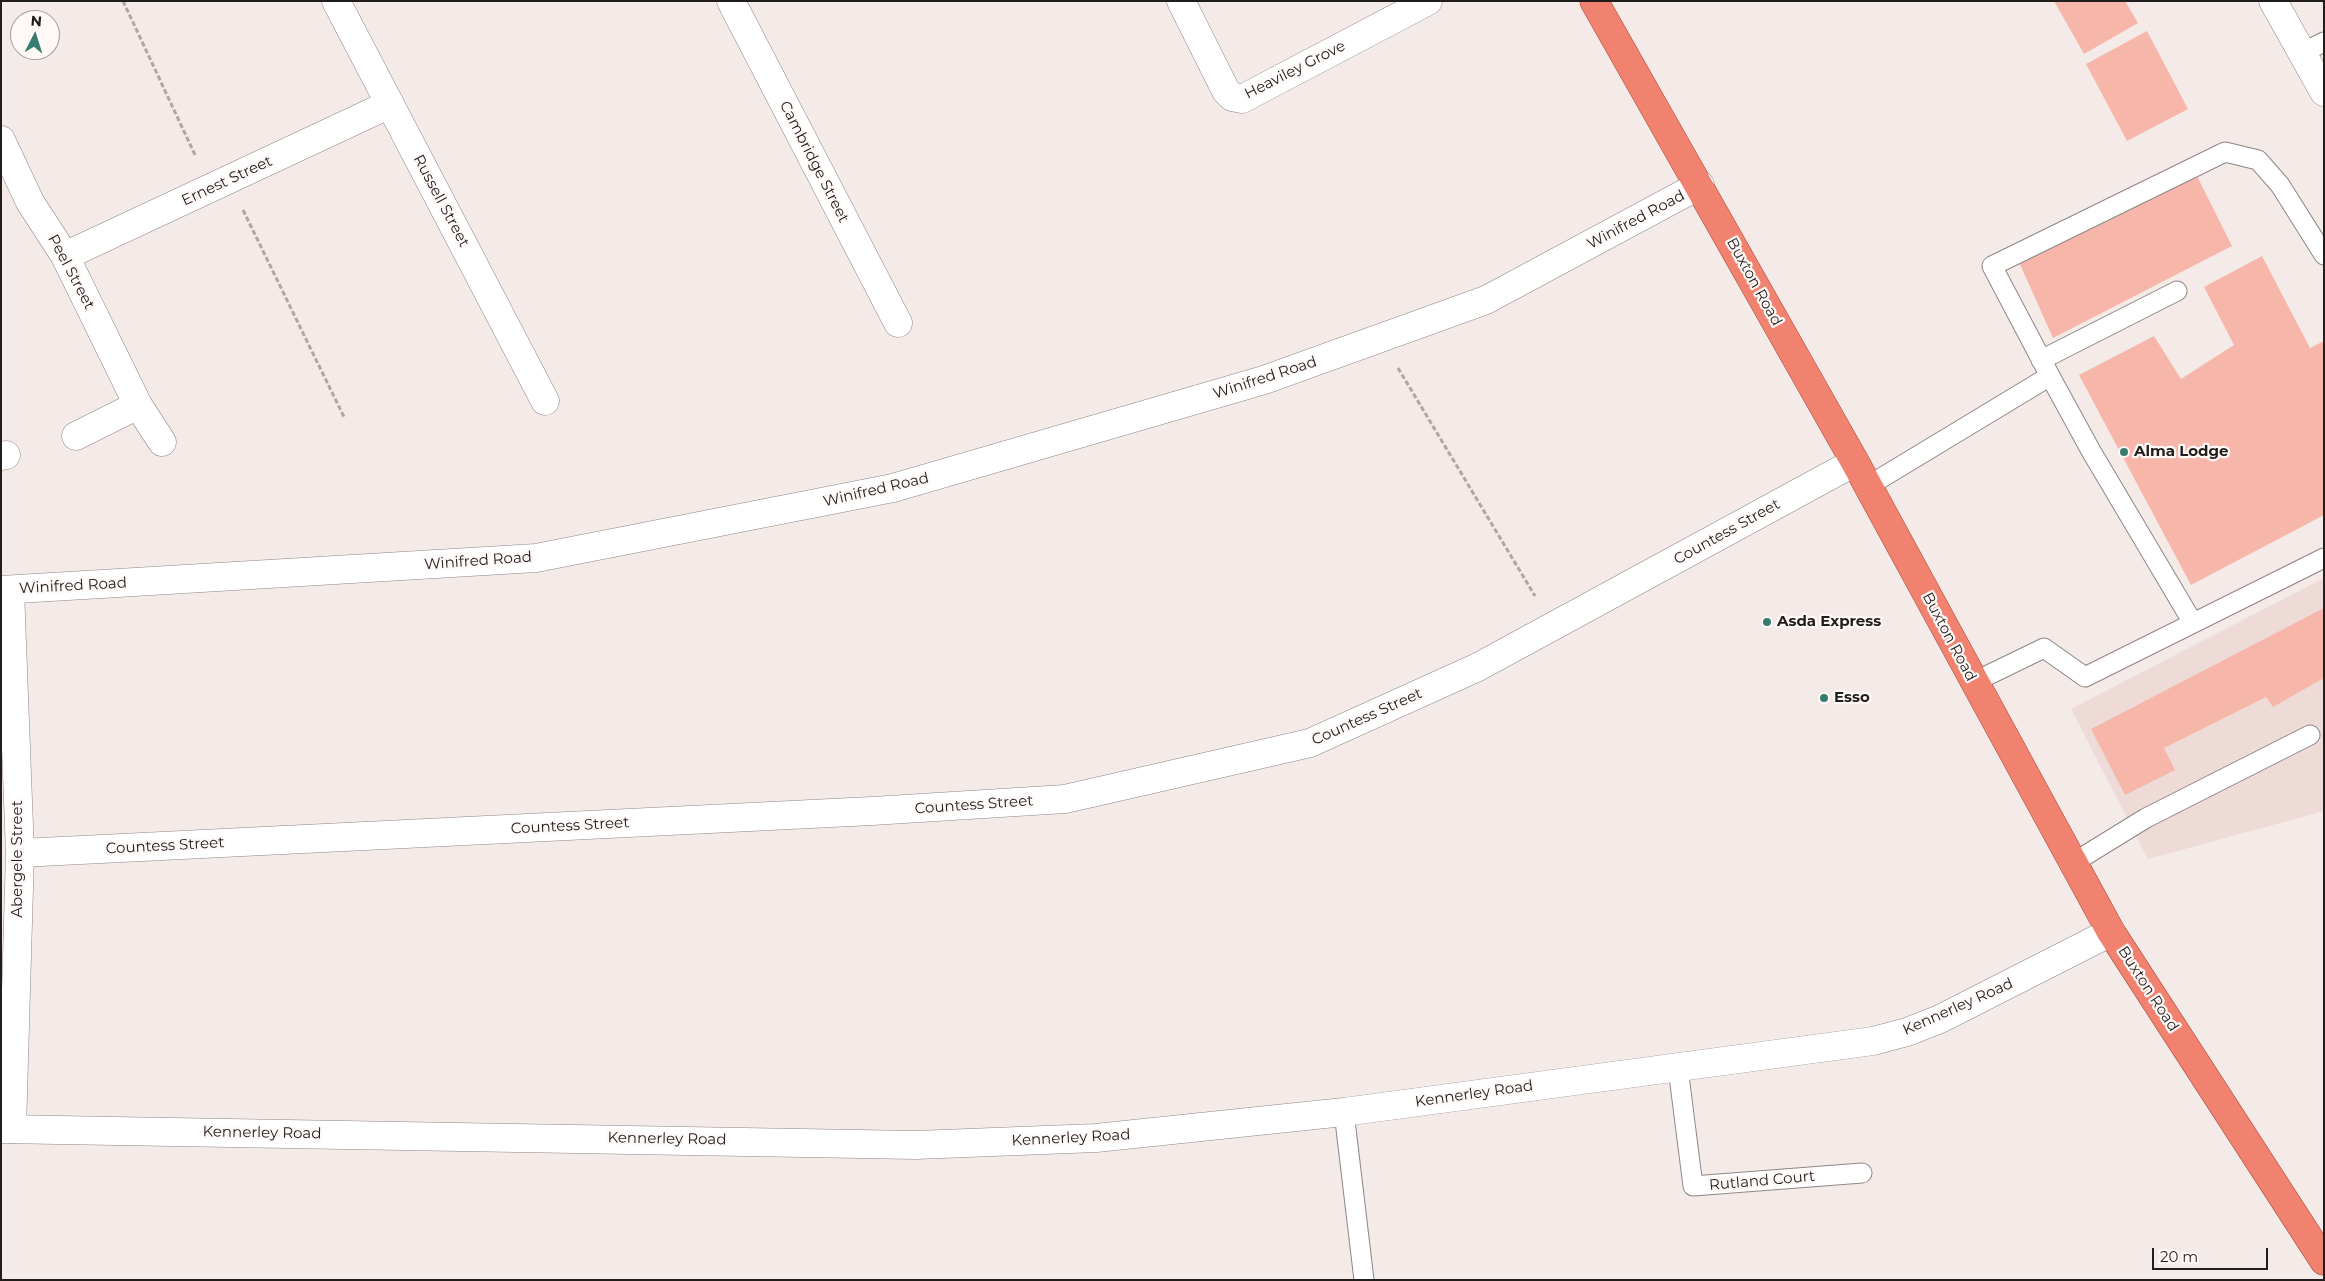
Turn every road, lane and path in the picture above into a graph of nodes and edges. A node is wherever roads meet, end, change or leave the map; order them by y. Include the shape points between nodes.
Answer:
1 (123, 1) edge
2 (336, 1) edge
3 (731, 1) edge
4 (1181, 1) edge
5 (1428, 1) edge
6 (1594, 1) edge
7 (2273, 1) edge
8 (2313, 48) edge
9 (2324, 92) edge
10 (390, 104) junction
11 (2, 145) edge
12 (220, 184) junction
13 (1700, 186) junction
14 (2324, 255) edge
15 (65, 256) junction
16 (2177, 291) dead end
17 (898, 323) dead end
18 (1380, 339) junction
19 (2046, 368) junction
20 (545, 401) dead end
21 (138, 405) junction
22 (344, 417) dead end
23 (76, 436) dead end
24 (162, 442) dead end
25 (1855, 462) junction
26 (1868, 486) junction
27 (2324, 558) edge
28 (6, 590) edge
29 (2193, 622) junction
30 (1554, 627) junction
31 (1974, 682) junction
32 (2310, 735) dead end
33 (20, 853) junction
34 (2073, 863) junction
35 (2111, 932) junction
36 (1678, 1068) junction
37 (1344, 1112) junction
38 (7, 1129) edge
39 (1862, 1172) dead end
40 (2324, 1261) edge
41 (1364, 1280) edge

1 - 12 path
2 - 10 street, Russell Street
3 - 17 street, Cambridge Street
4 - 5 street, Heaviley Grove via 1226,92 1242,99
6 - 13 highway, Buxton Road
7 - 8 street
8 - 9 street
10 - 12 street, Ernest Street
10 - 20 street, Russell Street
11 - 15 street, Peel Street via 30,202
12 - 15 street, Ernest Street
12 - 22 path
13 - 18 street, Winifred Road via 1486,300
13 - 25 highway, Buxton Road
14 - 19 lane via 2280,185 2258,160 2225,152 1992,266
15 - 21 street, Peel Street
16 - 19 lane
18 - 28 street, Winifred Road via 1264,380 894,488 536,558
18 - 30 path
19 - 26 lane
19 - 29 lane via 2091,451
21 - 23 street
21 - 24 street, Peel Street
25 - 26 highway, Buxton Road
25 - 30 street, Countess Street
26 - 31 highway, Buxton Road
27 - 29 lane
28 - 33 street, Abergele Street
29 - 31 lane via 2085,677 2044,648
30 - 33 street, Countess Street via 1478,666 1310,743 1064,799
31 - 34 highway, Buxton Road
32 - 34 lane via 2146,818
33 - 38 street, Abergele Street
34 - 35 highway, Buxton Road
35 - 36 street, Kennerley Road via 2006,987 1907,1032 1873,1041
35 - 40 highway, Buxton Road
36 - 37 street, Kennerley Road
36 - 39 lane, Rutland Court via 1693,1186
37 - 38 street, Kennerley Road via 1096,1138 916,1145
37 - 41 lane

